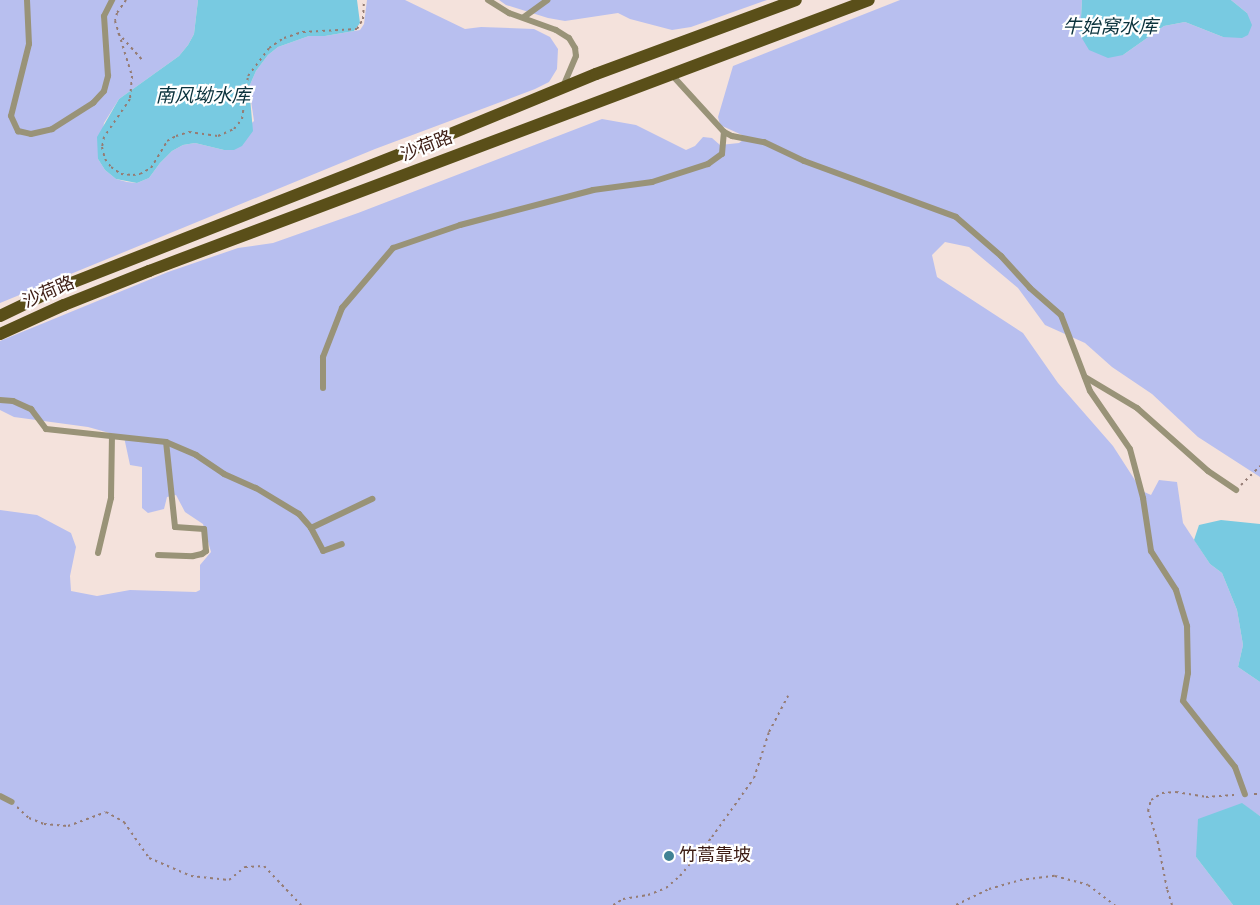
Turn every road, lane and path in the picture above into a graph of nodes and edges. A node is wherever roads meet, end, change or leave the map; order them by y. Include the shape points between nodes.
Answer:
1 (27, 0) edge
2 (112, 0) edge
3 (126, 0) edge
4 (364, 0) edge
5 (488, 0) edge
6 (547, 0) edge
7 (796, 0) edge
8 (869, 0) edge
9 (524, 17) junction
10 (116, 31) junction
11 (142, 60) dead end
12 (671, 74) junction
13 (563, 88) junction
14 (724, 132) junction
15 (0, 316) edge
16 (0, 334) edge
17 (1085, 377) junction
18 (323, 388) dead end
19 (0, 400) edge
20 (112, 437) junction
21 (166, 442) junction
22 (1260, 466) edge
23 (1236, 490) joint
24 (372, 499) dead end
25 (311, 528) junction
26 (342, 544) dead end
27 (98, 553) dead end
28 (158, 556) dead end
29 (788, 696) dead end
30 (1245, 794) junction
31 (1260, 794) edge
32 (0, 796) edge
33 (12, 802) joint
34 (301, 905) edge
35 (613, 905) edge
36 (956, 905) edge
37 (1115, 905) edge
38 (1172, 905) edge

1 - 2 lane via 29,44 11,116 18,130 31,134 52,128 93,103 104,91 108,62 104,16
3 - 10 path via 116,17
4 - 10 path via 363,19 357,29 303,32 268,48 248,76 242,119 234,129 218,136 189,132 176,136 167,141 151,168 140,174 116,171 103,155 104,137 124,110 132,86 128,63
5 - 9 lane via 509,13
6 - 9 lane
7 - 13 main road, 沙荷路
8 - 12 main road, 沙荷路
9 - 13 lane via 556,30 573,43 575,60
10 - 11 path
12 - 14 lane
12 - 16 main road, 沙荷路 via 149,271
13 - 15 main road, 沙荷路 via 56,289
14 - 17 lane via 764,142 804,161 956,217 1002,256 1030,288 1061,315
14 - 18 lane via 722,154 708,164 652,182 593,190 460,225 393,248 342,308 323,357
17 - 23 lane via 1137,408 1208,471
17 - 30 lane via 1090,391 1130,449 1144,498 1151,551 1176,590 1187,626 1188,673 1183,701 1235,767
19 - 20 lane via 13,401 31,409 46,429
20 - 21 lane
20 - 27 lane via 111,498
21 - 25 lane via 256,488 299,514
21 - 28 lane via 175,527 204,529 206,551 193,556
22 - 23 path
24 - 25 lane
25 - 26 lane via 323,551
29 - 35 path via 769,732 754,778 680,876 666,888 648,895 623,898
30 - 31 path
30 - 38 path via 1206,797 1176,792 1162,793 1151,800 1148,811
32 - 33 lane
33 - 34 path via 28,818 44,824 68,826 106,812 124,822 149,858 191,876 229,880 245,867 264,866
36 - 37 path via 989,889 1020,880 1054,876 1088,885

